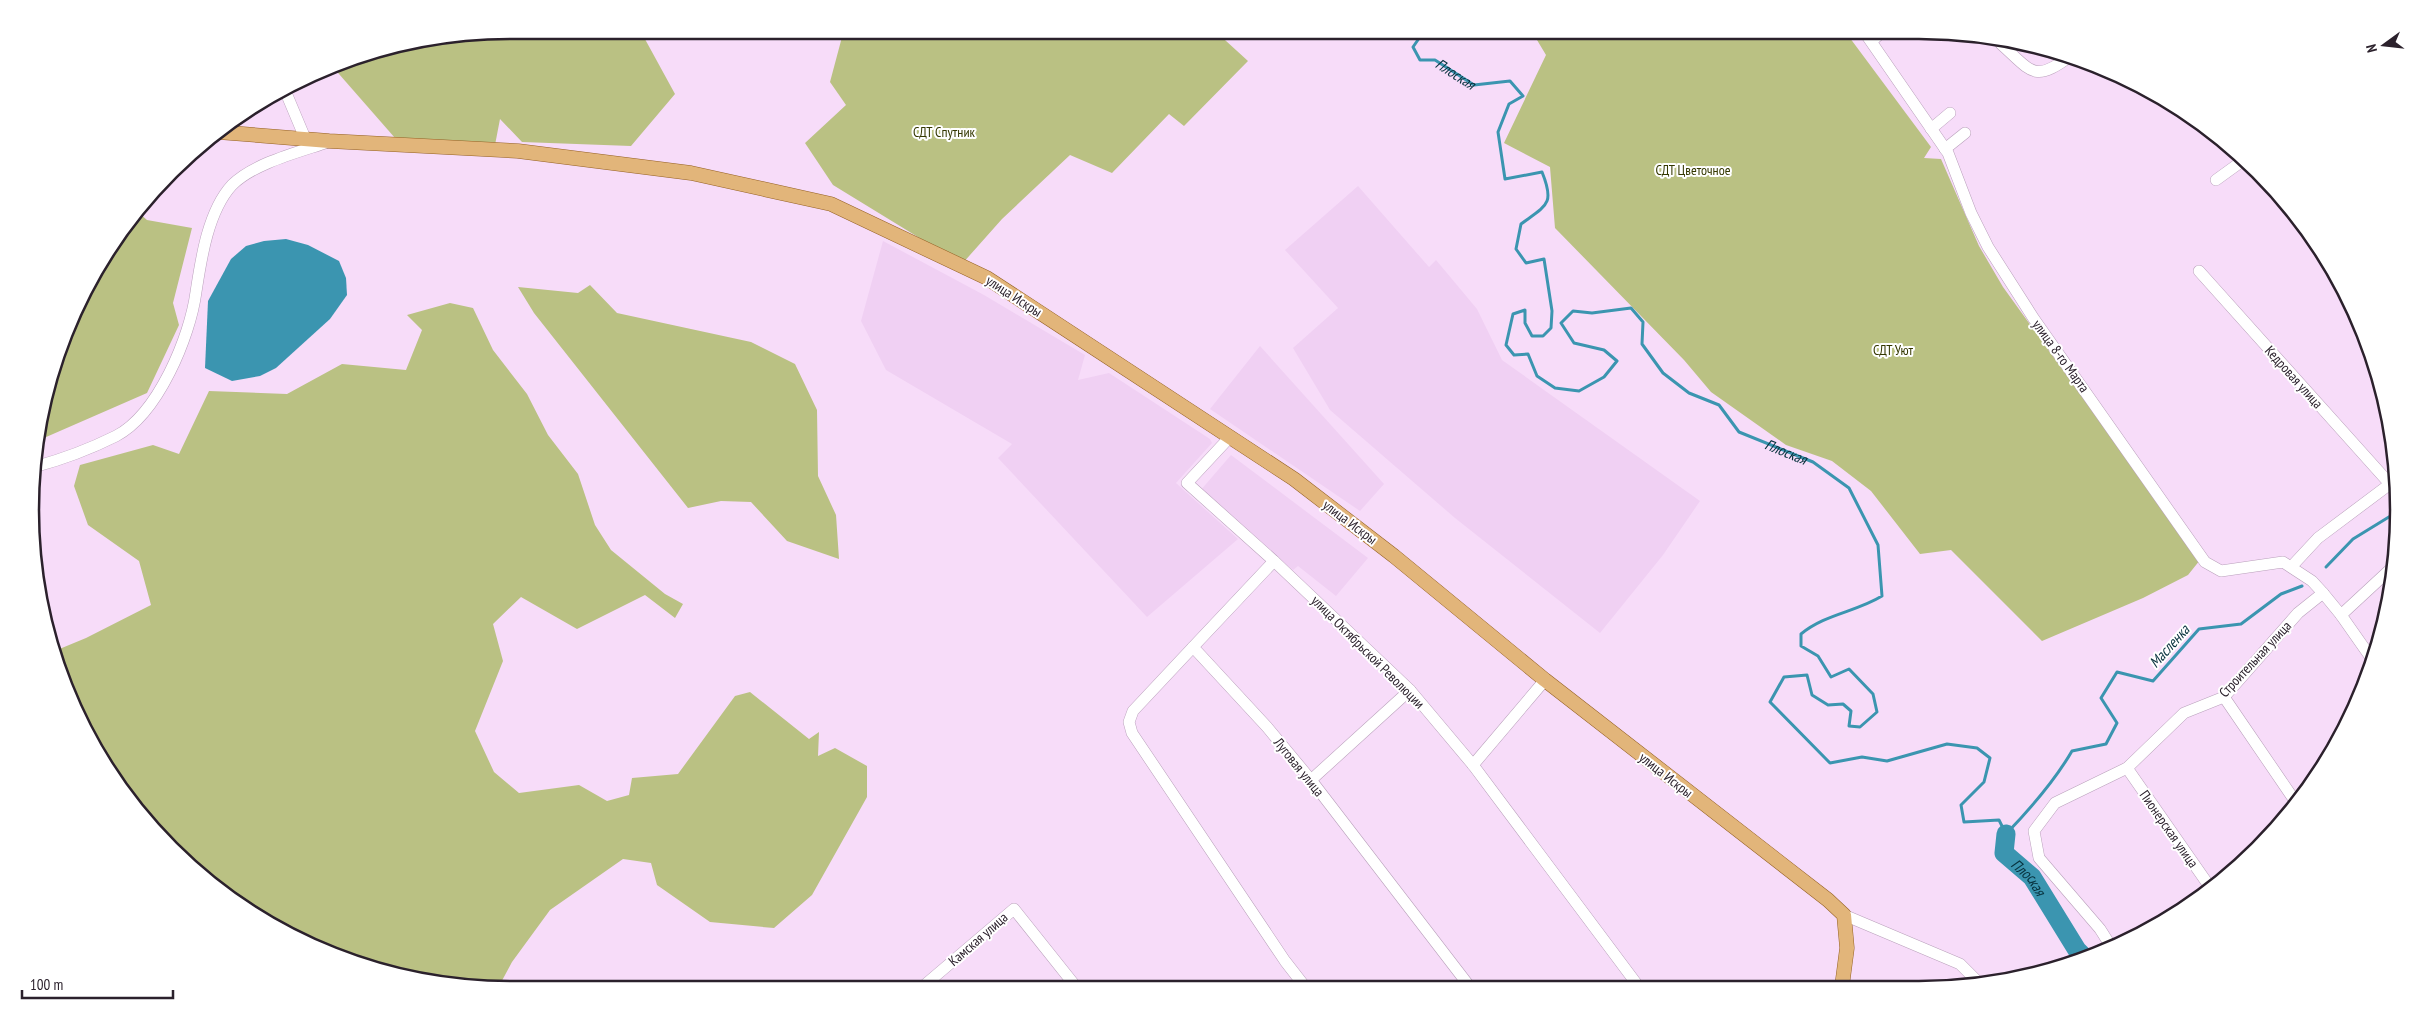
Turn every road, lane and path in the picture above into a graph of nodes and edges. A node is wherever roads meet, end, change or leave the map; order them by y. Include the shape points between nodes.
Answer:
1 (1872, 41) edge
2 (2005, 47) edge
3 (2063, 62) edge
4 (287, 95) edge
5 (1950, 113) dead end
6 (1931, 129) junction
7 (228, 133) edge
8 (1965, 133) dead end
9 (305, 138) junction
10 (329, 141) junction
11 (1945, 148) junction
12 (2238, 164) edge
13 (2216, 180) dead end
14 (2199, 271) dead end
15 (1229, 438) junction
16 (41, 464) edge
17 (2389, 475) edge
18 (2389, 485) edge
19 (1274, 561) junction
20 (2292, 566) junction
21 (2386, 574) edge
22 (2324, 593) junction
23 (2341, 615) junction
24 (1193, 647) junction
25 (2368, 653) edge
26 (1545, 680) junction
27 (1410, 690) junction
28 (2224, 697) junction
29 (1473, 764) junction
30 (2127, 768) junction
31 (1311, 780) junction
32 (2293, 797) edge
33 (2207, 883) edge
34 (1844, 915) junction
35 (2108, 941) edge
36 (1974, 978) edge
37 (929, 981) edge
38 (1071, 981) edge
39 (1301, 981) edge
40 (1465, 981) edge
41 (1635, 981) edge
42 (1843, 981) edge

1 - 6 street, улица 8-го Марта
2 - 3 street via 2030,70 2041,73
4 - 9 street
5 - 6 street
6 - 11 street, улица 8-го Марта
7 - 9 main road, улица Искры
8 - 11 street
9 - 10 main road, улица Искры
10 - 15 main road, улица Искры via 518,151 691,173 831,204 987,278
10 - 16 street via 268,162 232,186 208,230 195,300 184,339 166,381 134,423 116,436
11 - 20 street, улица 8-го Марта via 1988,247 2034,319 2205,562 2221,571 2283,562
12 - 13 street
14 - 17 street, Кедровая улица
15 - 19 street, улица Октябрьской Революции via 1186,483
15 - 26 main road, улица Искры via 1294,479 1374,540
18 - 20 street via 2318,538
19 - 24 street
19 - 27 street, улица Октябрьской Революции
20 - 22 street
21 - 23 street
22 - 23 street
22 - 28 street, Строительная улица via 2298,613
23 - 25 street
24 - 31 street, Луговая улица
24 - 39 street via 1133,711 1129,722 1132,733
26 - 29 street
26 - 34 main road, улица Искры
27 - 29 street, улица Октябрьской Революции
27 - 31 street
28 - 30 street, Строительная улица via 2184,713
28 - 32 street
29 - 41 street, улица Октябрьской Революции
30 - 33 street, Пионерская улица
30 - 35 street, Строительная улица via 2055,803 2034,832 2039,858
31 - 40 street, Луговая улица
34 - 36 street via 1960,964
34 - 42 main road via 1847,948
37 - 38 street, Камская улица via 1014,909

